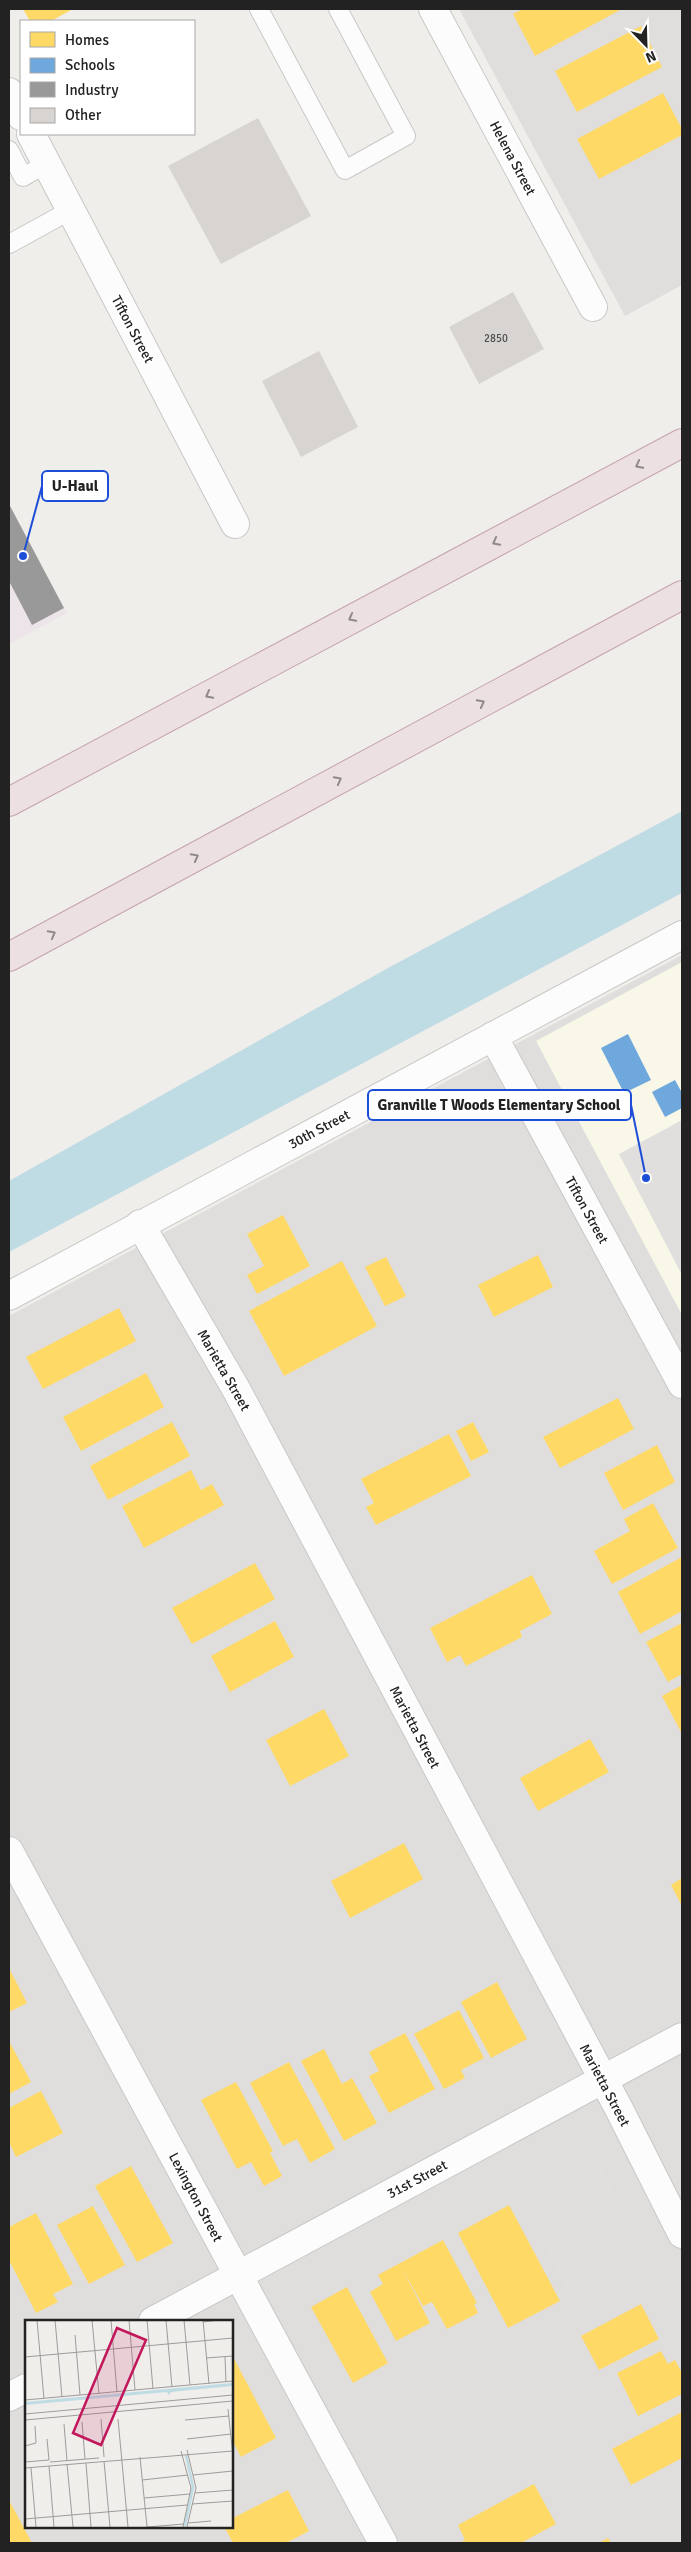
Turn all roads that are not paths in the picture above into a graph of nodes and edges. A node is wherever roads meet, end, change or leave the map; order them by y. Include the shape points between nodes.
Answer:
1 (259, 9) edge
2 (338, 9) edge
3 (433, 9) edge
4 (9, 92) edge
5 (20, 114) edge
6 (32, 135) edge
7 (9, 150) edge
8 (46, 164) junction
9 (71, 210) junction
10 (9, 244) edge
11 (593, 307) dead end
12 (682, 442) edge
13 (234, 524) dead end
14 (682, 595) edge
15 (9, 802) edge
16 (682, 935) edge
17 (9, 957) edge
18 (493, 1036) junction
19 (140, 1224) junction
20 (9, 1296) edge
21 (682, 1384) edge
22 (9, 1850) edge
23 (682, 2037) edge
24 (603, 2080) junction
25 (682, 2234) edge
26 (239, 2275) junction
27 (155, 2320) edge
28 (25, 2389) edge
29 (9, 2397) edge
30 (384, 2543) edge

1 - 2 lane via 345,170 406,136
3 - 11 street, Helena Street
4 - 5 street
6 - 8 street, Tifton Street
7 - 8 lane via 23,177
8 - 9 street, Tifton Street
9 - 10 lane
9 - 13 street, Tifton Street
12 -> 15 highway
17 -> 14 highway
16 - 18 street, 30th Street
18 - 19 street, 30th Street
18 - 21 street, Tifton Street
19 - 20 street, 30th Street
19 - 24 street, Marietta Street via 236,1388
22 - 26 street, Lexington Street
23 - 24 street, 31st Street
24 - 25 street, Marietta Street
24 - 26 street, 31st Street
26 - 27 street, 31st Street
26 - 30 street, Lexington Street
28 - 29 street

